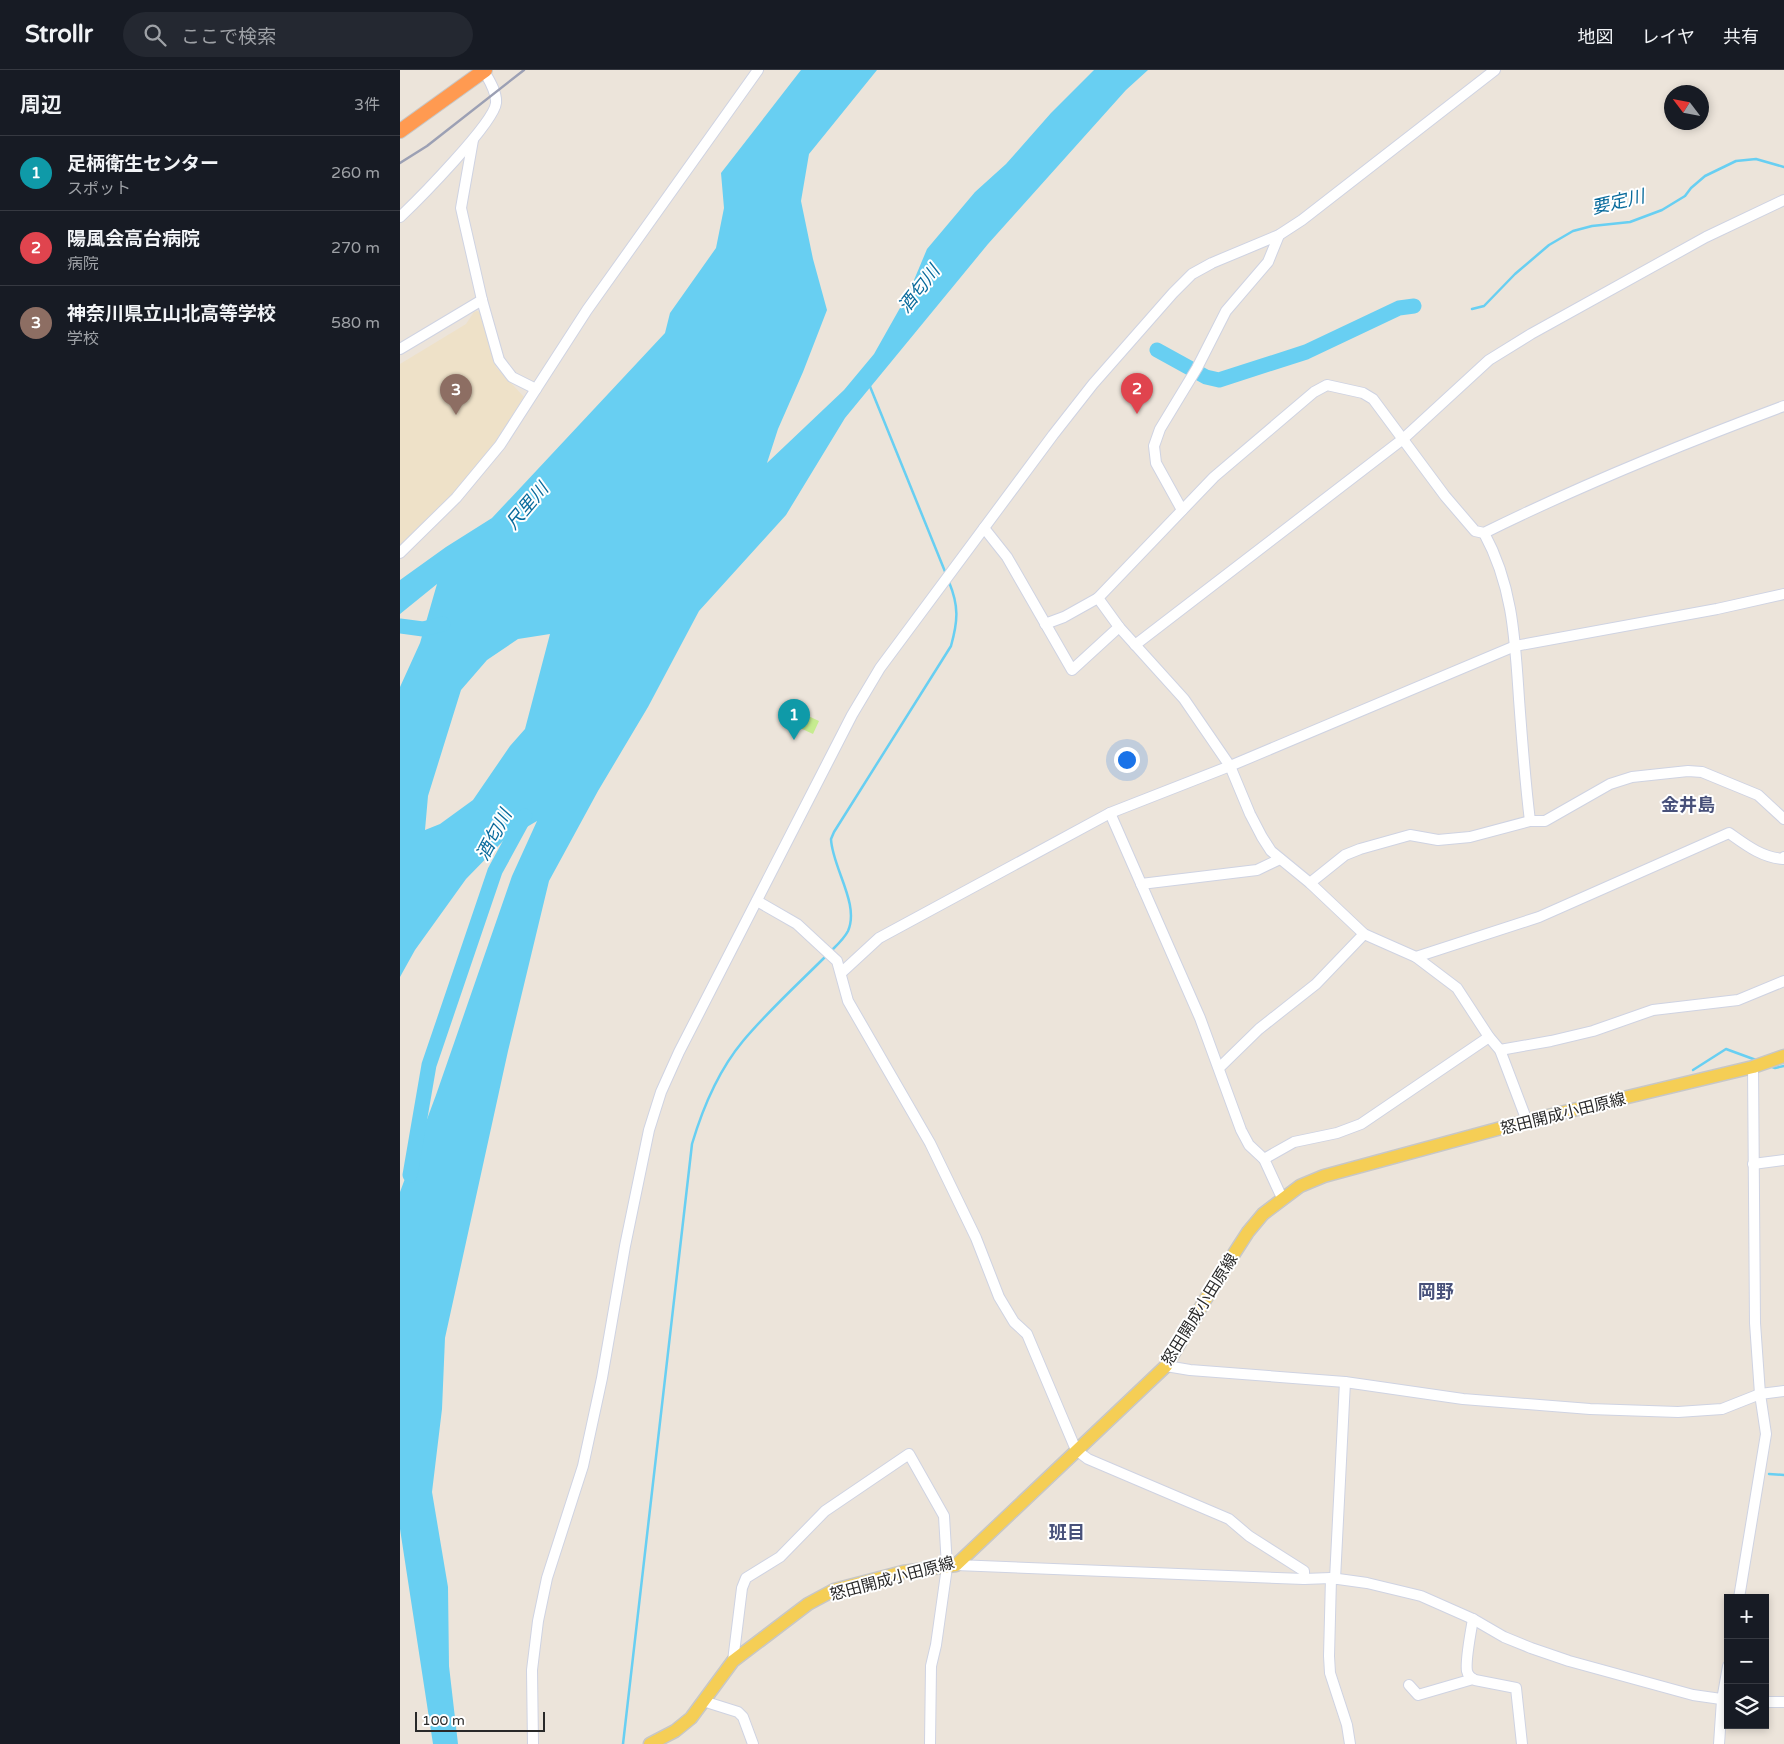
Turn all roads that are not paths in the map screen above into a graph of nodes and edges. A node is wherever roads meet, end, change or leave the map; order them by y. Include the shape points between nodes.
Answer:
1 (758, 70) edge
2 (1495, 70) edge
3 (484, 71) edge
4 (400, 132) edge
5 (473, 140) junction
6 (1784, 200) edge
7 (400, 217) edge
8 (1279, 235) junction
9 (482, 300) junction
10 (400, 349) edge
11 (536, 389) junction
12 (1784, 406) edge
13 (1403, 439) junction
14 (1182, 510) junction
15 (984, 528) junction
16 (1484, 533) junction
17 (400, 553) edge
18 (1784, 594) edge
19 (1098, 598) junction
20 (1045, 624) junction
21 (1119, 627) junction
22 (1135, 645) junction
23 (1515, 646) junction
24 (1230, 766) junction
25 (1110, 813) junction
26 (1784, 819) edge
27 (1530, 821) junction
28 (1784, 857) edge
29 (1280, 859) junction
30 (1310, 883) junction
31 (1141, 884) junction
32 (757, 901) junction
33 (1364, 934) junction
34 (1416, 957) junction
35 (840, 973) junction
36 (1784, 982) edge
37 (1489, 1037) junction
38 (1500, 1050) junction
39 (1784, 1056) edge
40 (1755, 1066) junction
41 (1219, 1068) junction
42 (1527, 1121) junction
43 (1264, 1159) junction
44 (1784, 1160) edge
45 (1753, 1164) junction
46 (1282, 1198) junction
47 (1166, 1366) junction
48 (1345, 1382) junction
49 (1784, 1391) edge
50 (1760, 1394) junction
51 (1076, 1450) junction
52 (951, 1566) junction
53 (1304, 1578) junction
54 (1333, 1578) junction
55 (1740, 1594) edge
56 (1473, 1619) junction
57 (733, 1661) junction
58 (1473, 1679) junction
59 (1408, 1686) dead end
60 (1724, 1700) edge
61 (702, 1701) junction
62 (1769, 1702) edge
63 (1784, 1702) edge
64 (1724, 1707) edge
65 (532, 1744) edge
66 (650, 1744) edge
67 (753, 1744) edge
68 (930, 1744) edge
69 (1350, 1744) edge
70 (1522, 1744) edge
71 (1719, 1744) edge

1 - 11 street
2 - 8 street
3 - 4 highway
3 - 5 street via 495,93 496,106
5 - 7 street
5 - 9 street via 461,208
6 - 13 street via 1706,237 1489,360
8 - 14 street via 1268,262 1226,311 1154,446 1156,463
8 - 15 street via 1192,274 1093,384
9 - 10 street
9 - 11 street via 499,360 512,377
11 - 17 street via 500,445 456,498
12 - 16 street via 1550,500
13 - 14 street via 1373,399 1363,393 1327,385 1314,392 1214,477
13 - 16 street via 1475,531
13 - 22 street
14 - 19 street
15 - 20 street via 1006,557
15 - 32 street via 880,668 852,715
16 - 23 street via 1496,554 1504,580
18 - 23 street
19 - 20 street
19 - 21 street
20 - 21 street via 1072,670
21 - 22 street
22 - 24 street via 1184,699
23 - 24 street
23 - 27 street
24 - 25 street
24 - 29 street via 1262,837
25 - 31 street
25 - 35 street via 879,938
26 - 27 street via 1758,795 1702,772 1688,771 1632,777 1610,784 1545,820
27 - 30 street via 1470,837 1438,840 1410,835 1346,855
28 - 34 street via 1771,858 1729,833 1540,917
29 - 30 street
29 - 31 street via 1257,870
30 - 33 street
31 - 41 street
32 - 35 street via 797,924 837,961
32 - 65 street via 679,1052 649,1130 584,1466 547,1578 538,1621 532,1670
33 - 34 street
33 - 41 street via 1316,984 1259,1029
34 - 37 street via 1457,988
35 - 51 street via 848,1001 934,1152 976,1238 999,1297 1014,1322 1027,1334
36 - 38 street via 1738,1000 1653,1010 1593,1031
37 - 38 street
37 - 43 street via 1361,1124 1294,1142
38 - 42 street
39 - 40 main road, 怒田開成小田原線
40 - 42 main road, 怒田開成小田原線
40 - 45 street
41 - 43 street via 1241,1130 1249,1145
42 - 46 main road, 怒田開成小田原線 via 1324,1176
43 - 46 street
44 - 45 street
45 - 50 street via 1755,1323
46 - 47 main road, 怒田開成小田原線 via 1248,1232
47 - 48 street
47 - 51 main road, 怒田開成小田原線
48 - 50 street via 1463,1399 1678,1412 1722,1409
48 - 54 street
49 - 50 street
50 - 55 street via 1766,1434
51 - 52 main road, 怒田開成小田原線
51 - 53 street via 1088,1459 1229,1519 1248,1536 1304,1571
52 - 53 street
52 - 57 main road, 怒田開成小田原線 via 903,1572 834,1590 808,1604
52 - 57 street via 944,1516 909,1454 825,1511 780,1558 746,1578
52 - 68 street via 931,1666
53 - 54 street
54 - 56 street via 1421,1596
54 - 69 street via 1330,1673
56 - 58 street via 1467,1669
56 - 60 street via 1504,1636 1550,1654 1693,1695
57 - 61 main road, 怒田開成小田原線
58 - 59 street via 1418,1695
58 - 70 street via 1516,1688
61 - 66 main road, 怒田開成小田原線 via 681,1727
61 - 67 street via 738,1712
62 - 63 street
64 - 71 street

